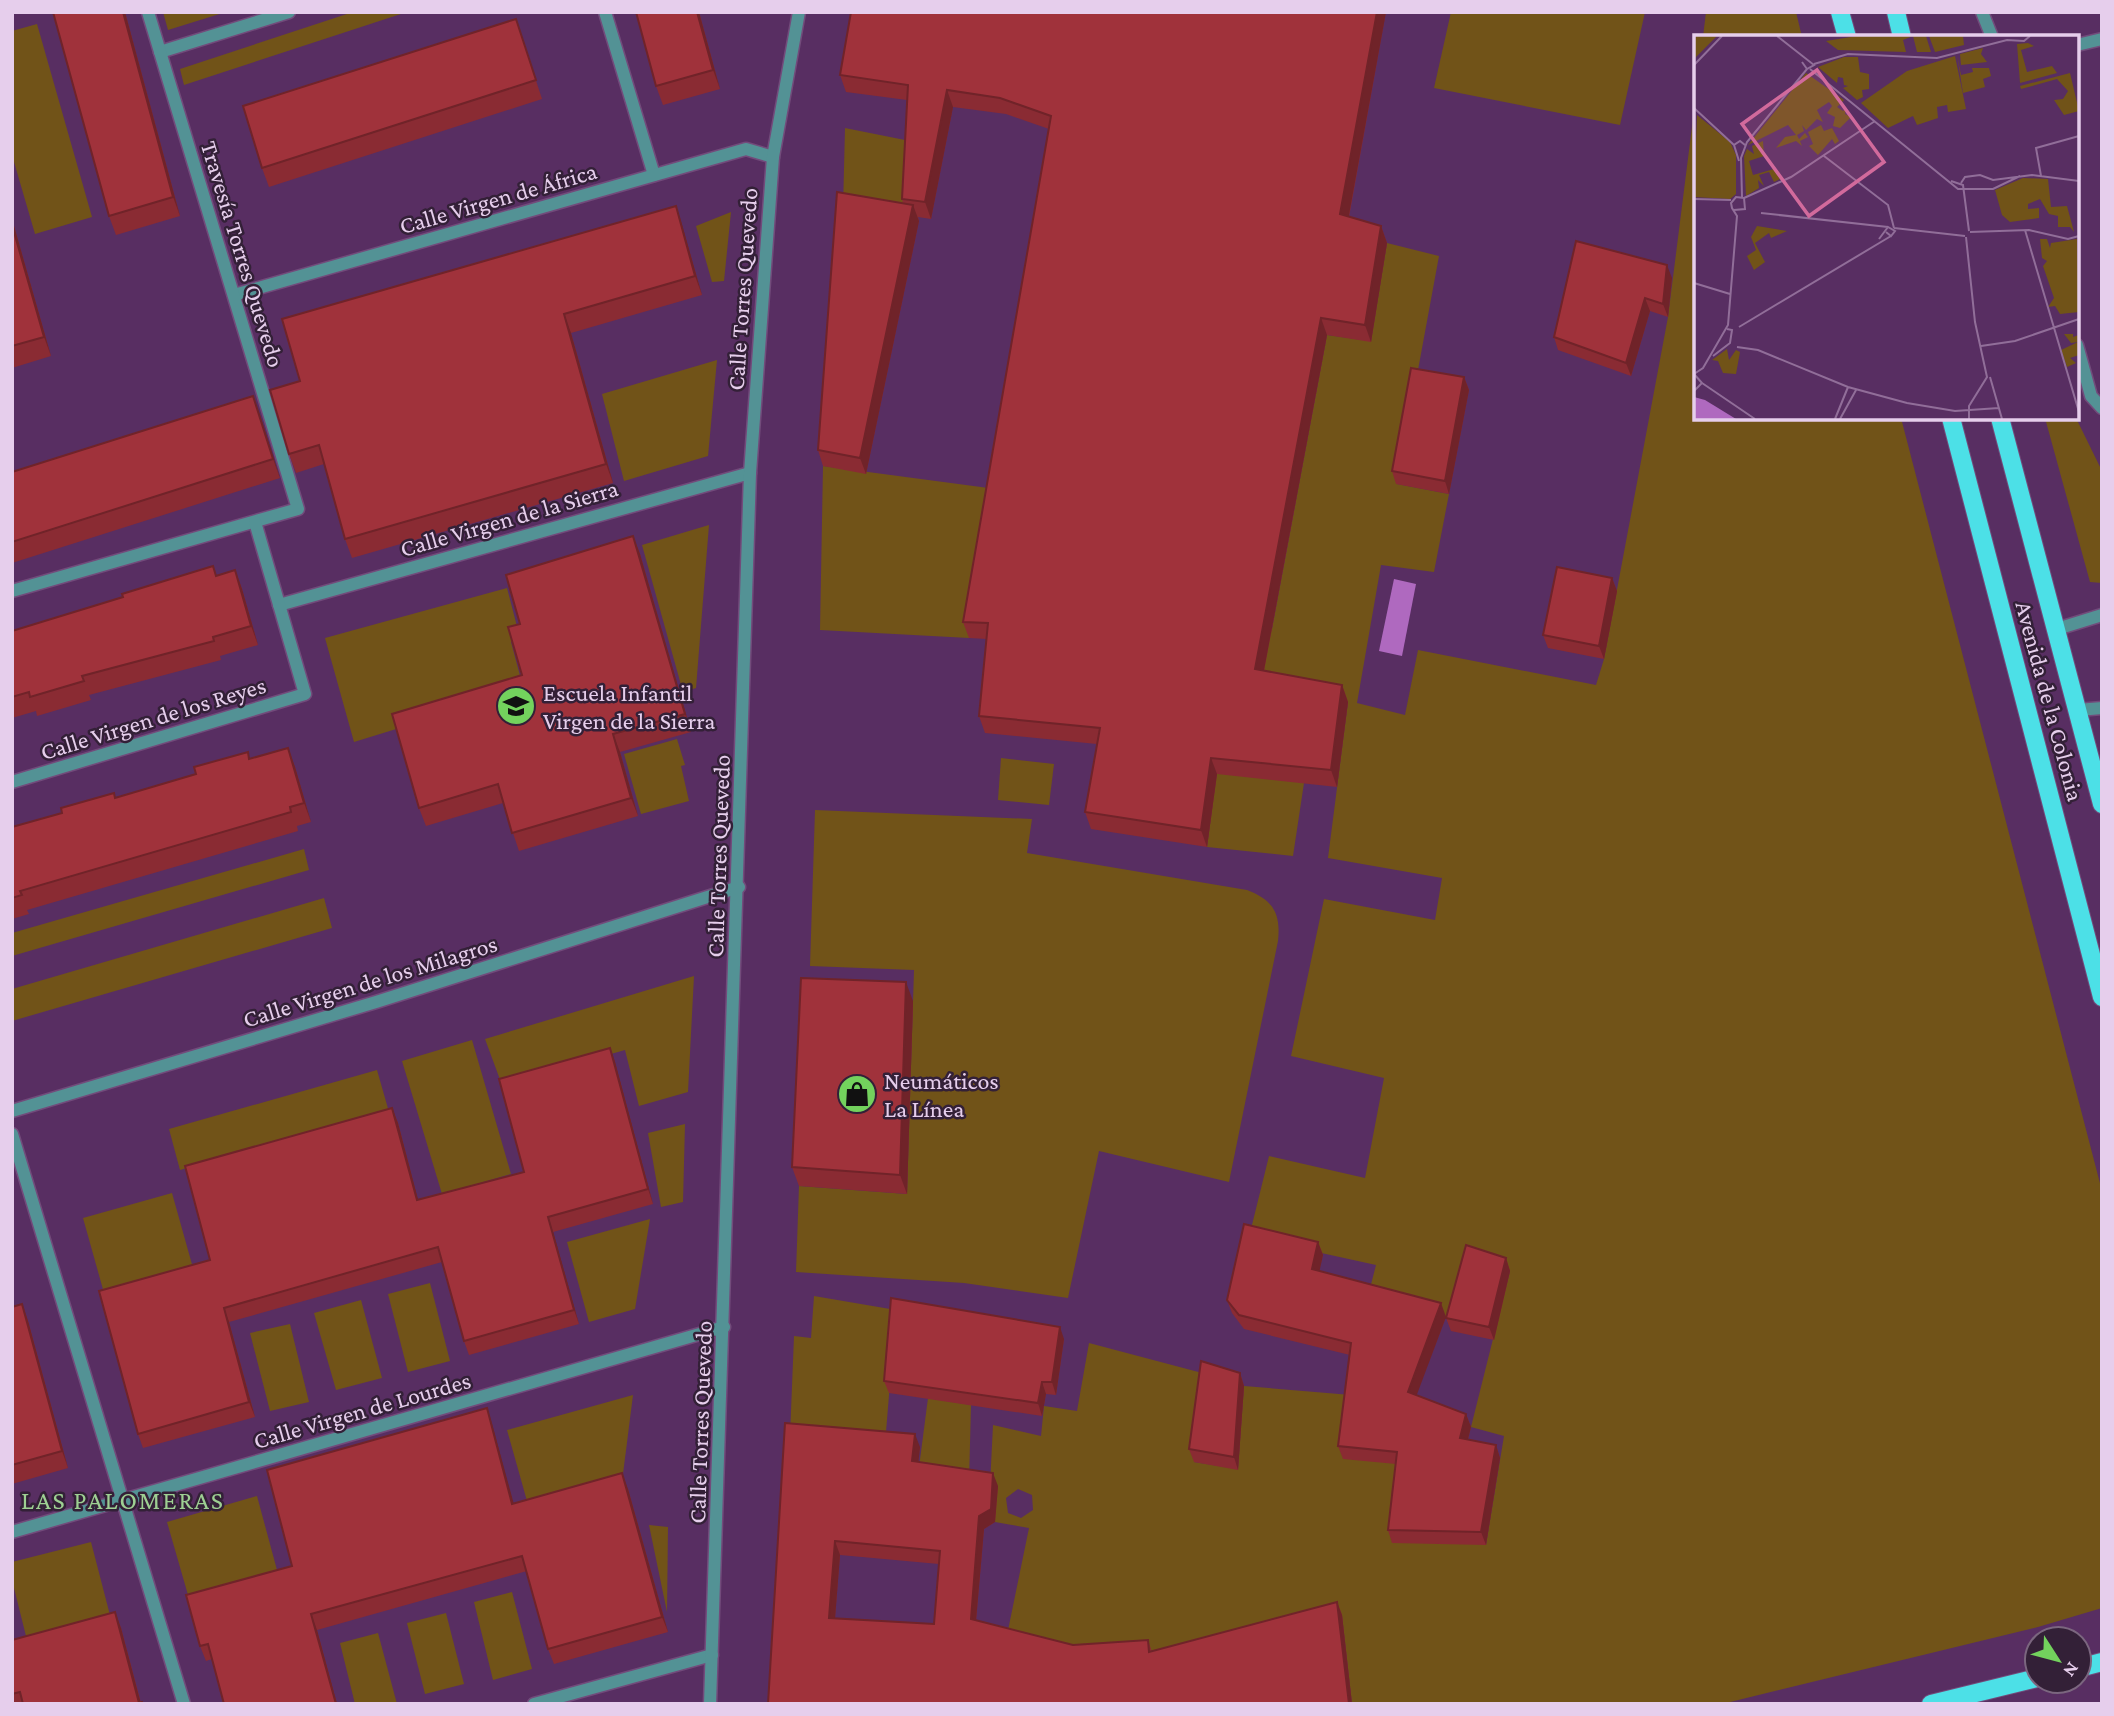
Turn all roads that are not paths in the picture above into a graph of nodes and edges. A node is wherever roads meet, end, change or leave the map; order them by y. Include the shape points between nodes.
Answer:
1 (148, 12) edge
2 (289, 12) edge
3 (605, 12) edge
4 (799, 12) edge
5 (1840, 12) edge
6 (1896, 12) edge
7 (1982, 12) edge
8 (1846, 35) edge
9 (1902, 35) edge
10 (1991, 35) edge
11 (2102, 39) edge
12 (2079, 45) edge
13 (160, 52) junction
14 (773, 157) junction
15 (654, 175) junction
16 (234, 295) junction
17 (2079, 352) edge
18 (2102, 408) edge
19 (1952, 420) edge
20 (2001, 420) edge
21 (750, 473) junction
22 (255, 522) junction
23 (12, 592) edge
24 (279, 605) junction
25 (2102, 615) edge
26 (2056, 629) junction
27 (2102, 708) edge
28 (2078, 710) junction
29 (12, 782) edge
30 (2102, 804) edge
31 (739, 887) junction
32 (2102, 997) edge
33 (12, 1111) edge
34 (12, 1133) edge
35 (724, 1327) junction
36 (123, 1500) junction
37 (12, 1532) edge
38 (712, 1655) junction
39 (2023, 1681) edge
40 (184, 1704) edge
41 (534, 1704) edge
42 (710, 1704) edge
43 (1931, 1704) edge

1 - 13 street, Travesía Torres Quevedo
2 - 13 street
3 - 15 street
4 - 14 street, Calle Torres Quevedo
5 - 8 main road
6 - 9 main road
7 - 10 street
11 - 12 street
13 - 16 street, Travesía Torres Quevedo
14 - 15 street, Calle Virgen de África via 746,149
14 - 21 street, Calle Torres Quevedo
15 - 16 street, Calle Virgen de África
16 - 22 street, Travesía Torres Quevedo via 298,509
17 - 18 street via 2091,396
19 - 32 main road, Avenida de la Colonia
20 - 26 main road, Avenida de la Colonia
21 - 24 street, Calle Virgen de la Sierra
21 - 31 street, Calle Torres Quevedo
22 - 23 street
22 - 24 street
24 - 29 street, Calle Virgen de los Reyes via 305,694
25 - 26 street
26 - 28 main road, Avenida de la Colonia
27 - 28 street
28 - 30 main road, Avenida de la Colonia
31 - 33 street, Calle Virgen de los Milagros
31 - 35 street, Calle Torres Quevedo
34 - 36 street
35 - 36 street, Calle Virgen de Lourdes
35 - 38 street, Calle Torres Quevedo
36 - 37 street, Calle Virgen de Lourdes
36 - 40 street
38 - 41 street
38 - 42 street, Calle Torres Quevedo
39 - 43 main road

